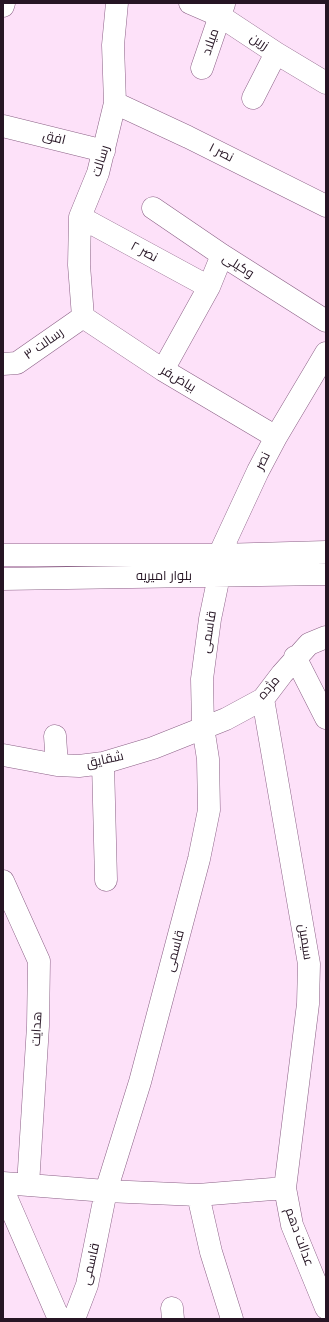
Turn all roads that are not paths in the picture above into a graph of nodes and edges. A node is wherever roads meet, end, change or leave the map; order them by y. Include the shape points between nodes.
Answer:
1 (117, 3) edge
2 (190, 3) edge
3 (222, 10) edge
4 (276, 53) junction
5 (202, 68) dead end
6 (326, 83) edge
7 (253, 98) dead end
8 (115, 103) junction
9 (3, 126) edge
10 (104, 151) junction
11 (326, 206) edge
12 (152, 208) dead end
13 (80, 218) junction
14 (222, 255) junction
15 (209, 287) junction
16 (83, 317) junction
17 (326, 321) edge
18 (326, 353) edge
19 (3, 364) edge
20 (163, 370) junction
21 (276, 437) junction
22 (326, 552) edge
23 (3, 555) edge
24 (219, 565) junction
25 (326, 574) edge
26 (3, 579) edge
27 (326, 637) edge
28 (295, 657) junction
29 (263, 699) junction
30 (326, 718) edge
31 (203, 726) junction
32 (55, 736) dead end
33 (3, 755) edge
34 (103, 763) junction
35 (57, 765) junction
36 (106, 880) dead end
37 (3, 881) edge
38 (3, 1183) edge
39 (28, 1185) junction
40 (285, 1188) junction
41 (3, 1190) edge
42 (106, 1191) junction
43 (198, 1195) junction
44 (326, 1308) edge
45 (58, 1319) edge
46 (74, 1319) edge
47 (232, 1319) edge

1 - 8 street, رسالت via 113,45
2 - 3 street, زرین
3 - 4 street, زرین
3 - 5 street, میلاد
4 - 6 street, زرین
4 - 7 street
8 - 10 street, رسالت
8 - 11 street, نصر ۱
9 - 10 street, افق
10 - 13 street, رسالت
12 - 14 street, وکیلی
13 - 15 street, نصر ۲
13 - 16 street, رسالت via 79,265
14 - 15 street
14 - 17 street, وکیلی
15 - 20 street
16 - 19 street, رسالت ۳ via 17,363
16 - 20 street, بیاض‌فر
18 - 21 street, نصر
20 - 21 street, بیاض‌فر
21 - 24 street, نصر via 258,471
22 - 24 street, بلوار امیریه
23 - 24 street, بلوار امیریه
24 - 25 street, بلوار امیریه
24 - 26 street, بلوار امیریه
24 - 31 street, قاسمی via 202,679
27 - 28 street, مژده via 309,644
28 - 29 street, مژده
28 - 30 street
29 - 31 street, مژده via 226,719
29 - 40 street, سیمین via 309,964 308,1004
31 - 34 street, شقایق via 153,748
31 - 42 street, قاسمی via 208,759 209,810 199,859 140,1082
32 - 35 street
33 - 35 street, شقایق
34 - 35 street, شقایق
34 - 36 street
37 - 39 street, هدایت via 39,961 38,1026
38 - 39 street
39 - 42 street
40 - 43 street
40 - 44 street, عدالت دهم via 292,1226
41 - 45 street
42 - 43 street
42 - 46 street, قاسمی via 87,1285
43 - 47 street via 211,1252

